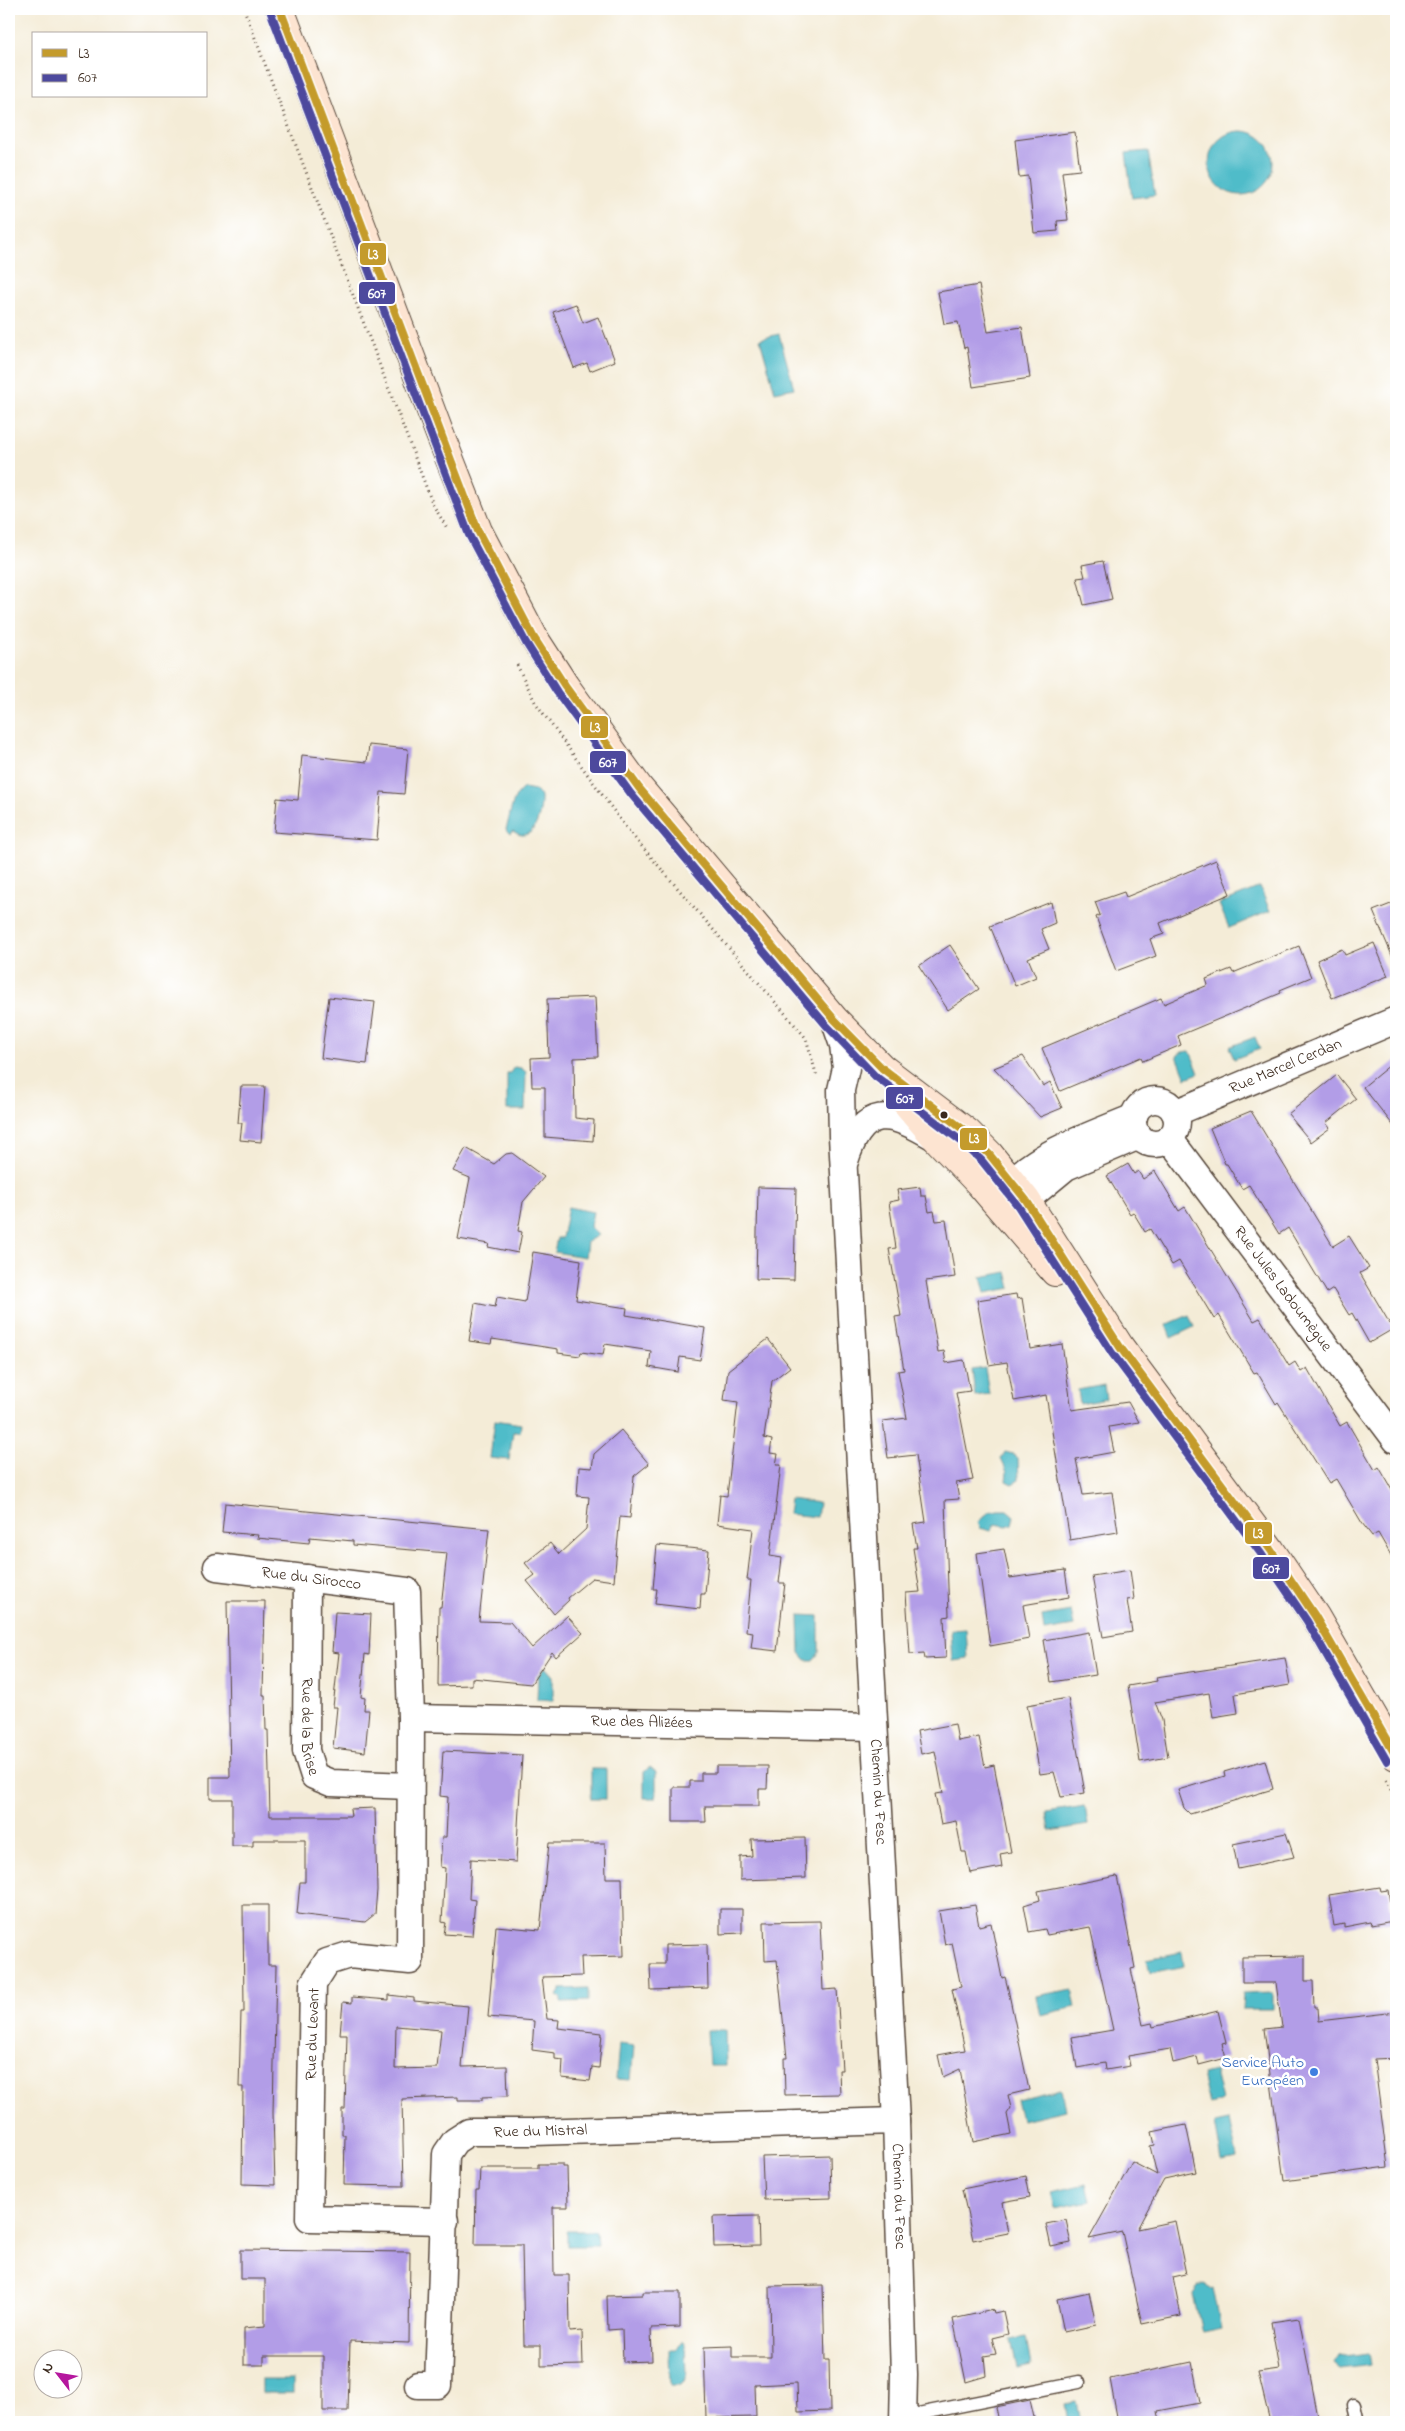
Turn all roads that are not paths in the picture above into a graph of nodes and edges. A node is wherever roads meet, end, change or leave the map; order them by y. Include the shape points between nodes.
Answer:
1 (280, 9) edge
2 (834, 1019) junction
3 (1396, 1020) edge
4 (882, 1068) junction
5 (1175, 1113) junction
6 (1136, 1126) junction
7 (936, 1138) junction
8 (1169, 1138) junction
9 (845, 1161) junction
10 (1012, 1196) junction
11 (1396, 1440) edge
12 (217, 1567) dead end
13 (307, 1578) junction
14 (407, 1591) joint
15 (411, 1718) junction
16 (874, 1727) junction
17 (1396, 1756) edge
18 (410, 1786) junction
19 (896, 2122) junction
20 (445, 2221) junction
21 (1079, 2382) dead end
22 (418, 2385) dead end
23 (1354, 2405) dead end
24 (903, 2420) edge
25 (1358, 2422) edge

1 - 2 main road via 459,486 507,589 565,686 638,788
2 - 4 main road
2 - 9 street, Chemin du Fesc via 843,1045 846,1068 841,1090
3 - 5 street, Rue Marcel Cerdan
4 - 7 main road
4 - 10 main road via 989,1154
5 - 6 street via 1170,1106 1154,1100 1139,1107
5 - 8 street via 1176,1129
6 - 8 street via 1148,1142 1156,1144
6 - 10 street
7 - 9 street, Chemin du Fesc via 910,1122 891,1117 877,1118 863,1124 853,1137
7 - 10 main road
8 - 11 street, Rue Jules Ladoumègue
9 - 16 street, Chemin du Fesc
10 - 17 main road via 1270,1549 1315,1616
12 - 13 street, Rue du Sirocco
13 - 14 street, Rue du Sirocco
13 - 18 street, Rue de la Brise via 306,1751 314,1776 331,1783
14 - 15 street, Rue du Levant
15 - 16 street, Rue des Alizées
15 - 18 street, Rue du Levant
16 - 19 street, Chemin du Fesc
18 - 20 street, Rue du Levant via 410,1960 348,1955 328,1962 313,1984 309,2218
19 - 20 street, Rue du Mistral via 469,2132 455,2141 446,2154
19 - 24 street, Chemin du Fesc
20 - 22 street, Rue du Mistral via 438,2385
21 - 24 lane
23 - 25 lane

